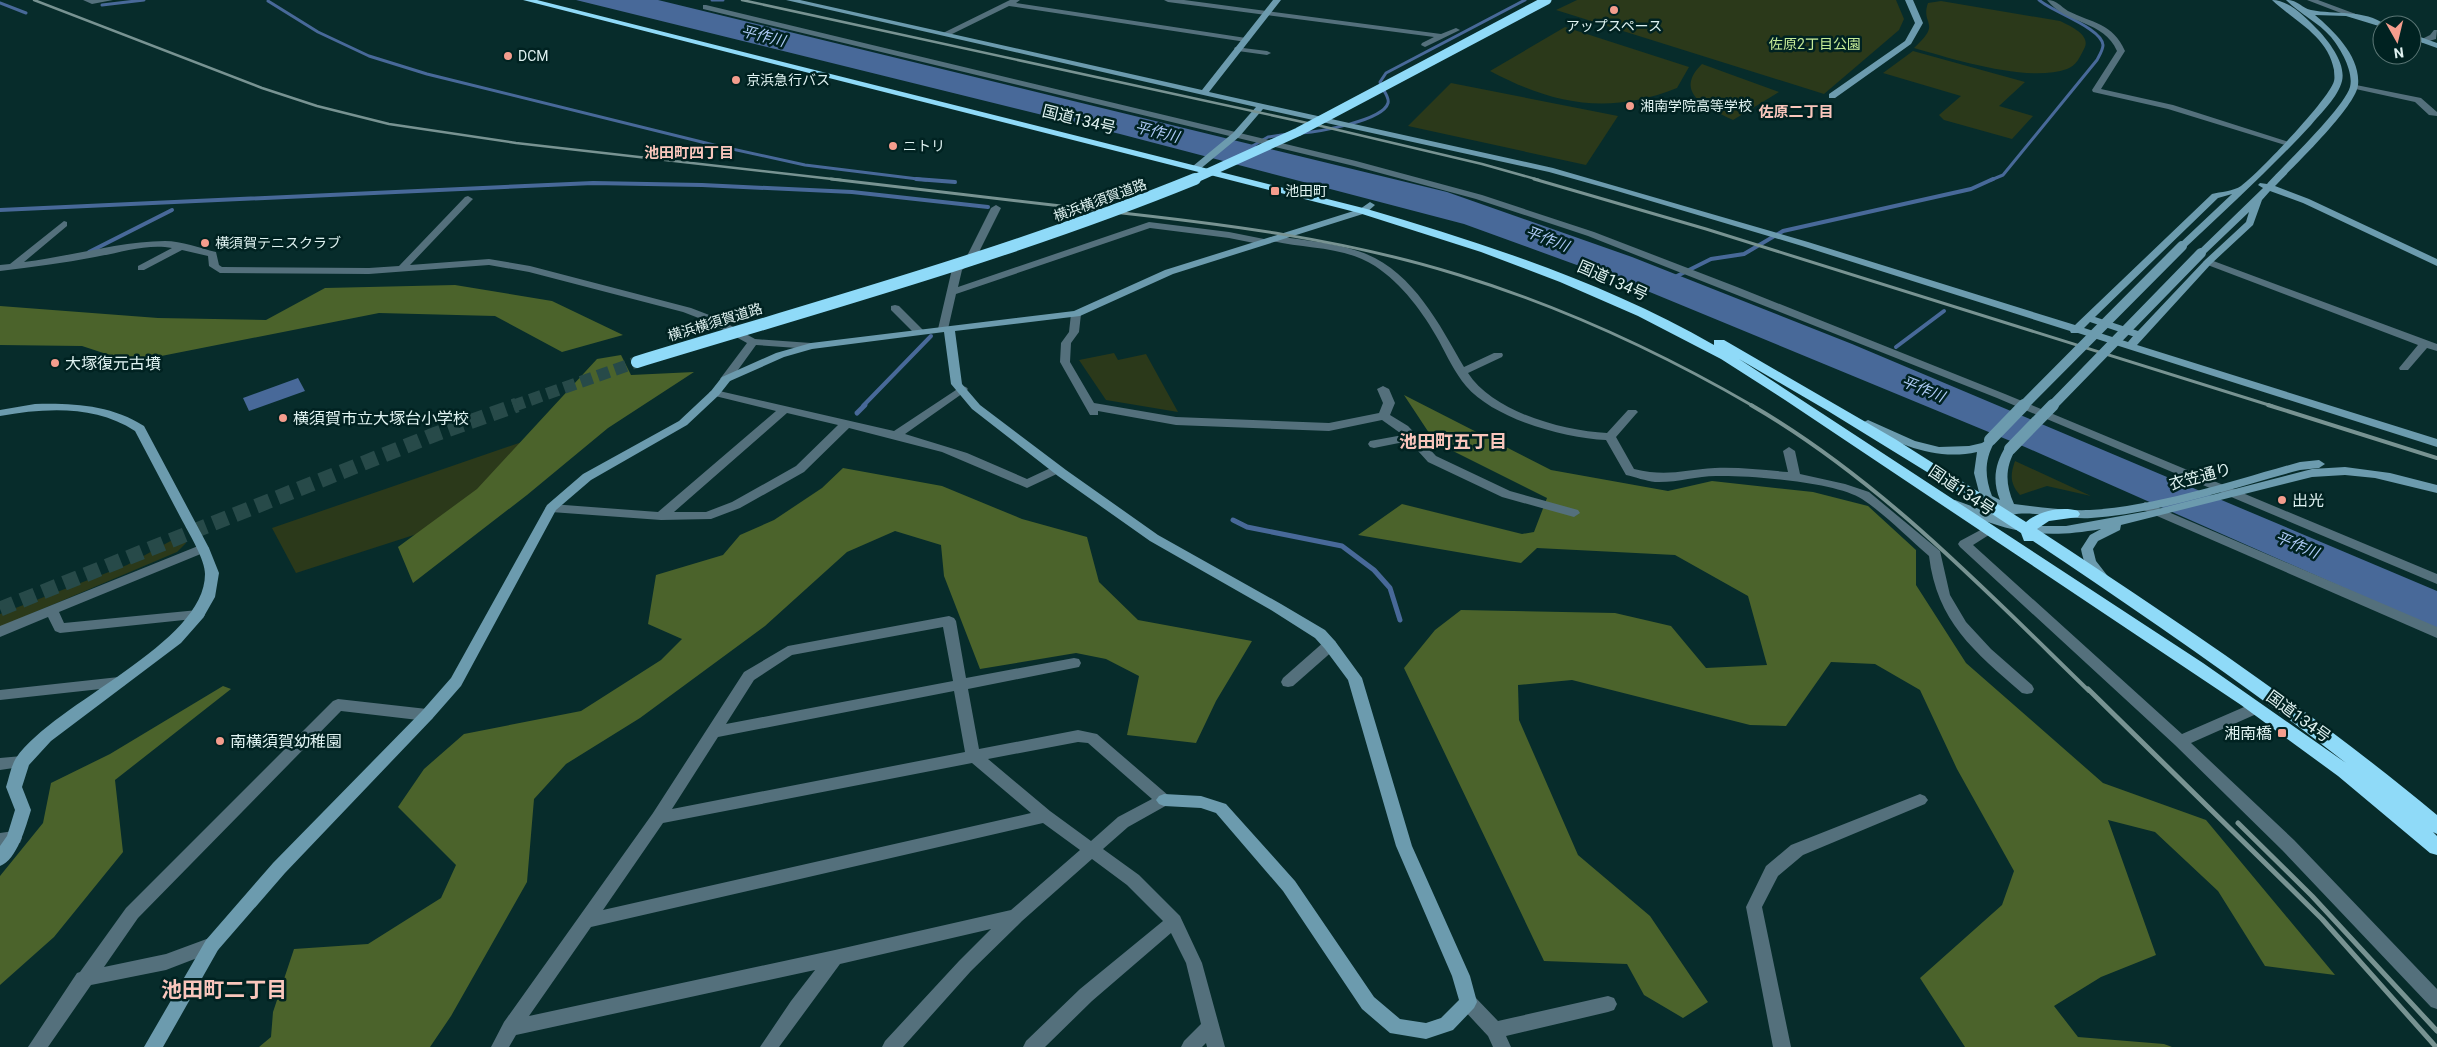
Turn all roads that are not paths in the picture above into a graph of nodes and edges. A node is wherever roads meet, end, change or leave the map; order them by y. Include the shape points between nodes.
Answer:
1 (86, 0) edge
2 (109, 0) edge
3 (527, 0) edge
4 (549, 0) edge
5 (790, 0) edge
6 (1168, 0) edge
7 (1278, 0) edge
8 (1538, 0) edge
9 (1547, 0) edge
10 (1909, 0) edge
11 (2051, 0) edge
12 (2276, 0) edge
13 (2290, 0) edge
14 (2311, 0) edge
15 (1013, 2) edge
16 (706, 8) dead end
17 (2292, 11) junction
18 (2306, 12) junction
19 (1267, 13) junction
20 (2357, 16) junction
21 (2372, 21) edge
22 (1456, 30) dead end
23 (2437, 32) edge
24 (945, 34) junction
25 (1442, 36) junction
26 (1246, 40) junction
27 (2422, 40) edge
28 (2425, 41) junction
29 (1425, 45) dead end
30 (2437, 46) edge
31 (1238, 49) junction
32 (1267, 53) dead end
33 (2354, 86) junction
34 (1204, 93) junction
35 (1832, 96) dead end
36 (1261, 106) junction
37 (2437, 114) edge
38 (1234, 136) junction
39 (2288, 143) junction
40 (1202, 163) junction
41 (2248, 185) junction
42 (2269, 187) junction
43 (468, 199) dead end
44 (996, 208) dead end
45 (1366, 208) junction
46 (64, 224) dead end
47 (1275, 239) junction
48 (1264, 242) junction
49 (183, 246) junction
50 (2204, 258) junction
51 (2437, 263) edge
52 (12, 267) junction
53 (403, 267) junction
54 (0, 268) edge
55 (141, 268) dead end
56 (952, 292) junction
57 (895, 308) dead end
58 (1076, 314) junction
59 (2088, 318) junction
60 (946, 328) junction
61 (2075, 330) junction
62 (920, 332) junction
63 (2140, 335) junction
64 (753, 342) junction
65 (2424, 344) junction
66 (811, 346) junction
67 (2129, 348) junction
68 (2437, 348) edge
69 (1498, 354) dead end
70 (2404, 368) dead end
71 (1462, 372) junction
72 (726, 379) junction
73 (962, 390) junction
74 (1383, 390) dead end
75 (715, 393) junction
76 (785, 409) junction
77 (1839, 410) junction
78 (1632, 412) dead end
79 (0, 413) edge
80 (1384, 416) junction
81 (847, 423) junction
82 (896, 434) junction
83 (1410, 437) junction
84 (1610, 437) junction
85 (1988, 443) junction
86 (2437, 443) edge
87 (1374, 444) dead end
88 (1789, 451) dead end
89 (1057, 469) junction
90 (1795, 477) junction
91 (2437, 483) edge
92 (1924, 487) junction
93 (2437, 489) edge
94 (2222, 491) junction
95 (1990, 504) junction
96 (2009, 506) junction
97 (551, 508) junction
98 (2155, 510) junction
99 (1574, 513) dead end
100 (2073, 514) junction
101 (661, 516) junction
102 (2004, 524) junction
103 (2028, 529) junction
104 (1988, 530) junction
105 (203, 548) junction
106 (2437, 579) edge
107 (2108, 584) junction
108 (51, 610) junction
109 (198, 615) junction
110 (0, 632) edge
111 (2437, 633) edge
112 (1330, 644) junction
113 (2175, 652) junction
114 (1074, 663) dead end
115 (119, 682) junction
116 (1288, 682) dead end
117 (960, 685) junction
118 (2027, 689) dead end
119 (0, 695) edge
120 (2256, 708) junction
121 (427, 715) junction
122 (713, 732) junction
123 (2180, 741) junction
124 (973, 755) junction
125 (22, 762) junction
126 (0, 764) edge
127 (1164, 800) junction
128 (1920, 800) dead end
129 (1045, 816) junction
130 (658, 818) junction
131 (2437, 826) edge
132 (7, 839) edge
133 (2437, 847) edge
134 (1092, 851) junction
135 (0, 859) edge
136 (1016, 916) junction
137 (585, 921) junction
138 (1174, 922) junction
139 (212, 945) junction
140 (835, 958) junction
141 (83, 979) junction
142 (2437, 1001) edge
143 (1468, 1002) junction
144 (1608, 1004) dead end
145 (1210, 1026) junction
146 (510, 1028) junction
147 (1495, 1030) junction
148 (37, 1047) edge
149 (153, 1047) edge
150 (500, 1047) edge
151 (769, 1047) edge
152 (891, 1047) edge
153 (1032, 1047) edge
154 (1190, 1047) edge
155 (1216, 1047) edge
156 (1502, 1047) edge
157 (1782, 1047) edge

1 - 2 street
3 - 40 highway, 国道134号
4 - 40 highway, 国道134号
5 - 24 street
6 - 19 street
7 - 19 street
8 - 9 highway, 横浜横須賀道路, bridge via 1297,127 1155,190 1002,245 636,359 1014,246 1150,197 1305,129
10 - 35 street via 1919,23 1908,42
11 - 39 street via 2060,8 2106,31 2120,45 2121,50 2096,90 2170,107
12 - 17 street
13 - 18 street
14 - 20 street
15 - 24 street
15 - 26 street
16 - 38 street
17 - 18 street
17 - 39 street via 2316,32 2332,53 2338,83 2325,104
18 - 20 street
18 - 33 street via 2334,34 2348,54
19 - 25 street
19 - 26 street
20 - 21 street
22 - 25 street
23 - 28 street
24 - 34 street
25 - 29 street
26 - 31 street
27 - 28 street
28 - 30 street
31 - 32 street
31 - 34 street
33 - 37 street via 2418,100
33 - 42 street via 2342,108
34 - 36 street
36 - 38 street
36 - 61 street via 1587,180 1805,244
38 - 40 street
38 - 94 street via 1479,197 1591,234 1983,389
39 - 41 street
40 - 45 highway, 国道134号
41 - 42 street
41 - 59 street via 2215,196
41 - 85 street, bridge via 2182,246
42 - 50 street via 2258,199 2250,223
42 - 51 street
43 - 53 street
44 - 56 street via 970,260 957,270
45 - 47 street
45 - 77 highway, 国道134号 via 1461,232 1552,265 1690,327
45 - 92 highway, 国道134号 via 1544,271 1682,332 1772,385
46 - 52 street
47 - 48 street
47 - 71 street via 1348,251 1378,264 1406,288 1426,312
48 - 56 street via 1149,225
48 - 58 street via 1169,272
49 - 52 street via 138,246
49 - 53 street via 213,254 214,266 220,270 369,271
49 - 55 street
50 - 63 street
50 - 65 street
50 - 96 street, bridge via 2010,449 2004,457 2000,479
52 - 54 street
53 - 64 street via 489,262 530,269 687,310
56 - 60 street
57 - 62 street
58 - 60 street
58 - 80 street via 1074,332 1066,343 1066,362 1093,410 1176,421 1329,427
59 - 61 street
59 - 63 street
60 - 62 street
60 - 73 street via 957,384
61 - 67 street
62 - 66 street
63 - 67 street
64 - 66 street
64 - 72 street
65 - 68 street
65 - 70 street
66 - 72 street via 780,355
67 - 86 street
69 - 71 street
71 - 84 street via 1476,391 1518,414 1556,429 1597,438
72 - 75 street
73 - 82 street
73 - 89 street via 976,407
74 - 80 street via 1389,403
75 - 76 street
75 - 97 street via 683,423 587,477
76 - 81 street
76 - 101 street
77 - 85 street via 1912,445 1938,452 1970,451
77 - 95 highway, 国道134号
78 - 84 street
79 - 105 street via 77,408 108,412 130,420 140,429
80 - 83 street
81 - 82 street
81 - 101 street via 800,469 736,505 707,516
82 - 89 street via 935,444 997,468 1027,484
83 - 87 street
83 - 99 street via 1432,459 1506,494
84 - 90 street via 1630,472 1654,478 1714,472
85 - 95 street via 1982,453 1979,472
88 - 90 street
89 - 112 street via 1154,538 1276,607 1320,634
90 - 118 street via 1865,495 1935,554 1938,578 1953,613 1974,643
91 - 94 street, 衣笠通り via 2364,464 2330,463 2300,466
92 - 102 street, 衣笠通り
92 - 104 highway, 国道134号
93 - 94 street, 衣笠通り via 2366,471 2337,470
94 - 98 street, 衣笠通り
94 - 106 street
95 - 96 street, 衣笠通り
95 - 102 street
95 - 103 highway, 国道134号
96 - 100 street, 衣笠通り
96 - 103 street
97 - 101 street
97 - 121 street via 456,682
98 - 100 street, 衣笠通り
98 - 103 street, 衣笠通り via 2080,528
98 - 107 street, 衣笠通り via 2094,538 2088,549 2090,562
98 - 111 street
100 - 103 highway via 2045,517 2033,522
102 - 103 street, 衣笠通り
102 - 113 highway via 2027,547
103 - 107 highway, 国道134号
103 - 113 highway via 2036,545 2110,595
104 - 113 highway, 国道134号
104 - 123 street via 1964,544
105 - 108 street
105 - 109 street via 212,573 208,597
107 - 131 highway, 国道134号 via 2273,698
108 - 109 street via 60,628
108 - 110 street
109 - 115 street via 176,639
112 - 116 street
112 - 143 street via 1355,678 1404,846 1461,976
113 - 120 highway, 国道134号
114 - 117 street
115 - 119 street
115 - 125 street via 46,737
117 - 122 street
117 - 122 street via 949,622 788,651 749,676
117 - 124 street
120 - 123 street
120 - 133 highway, 国道134号 via 2396,811
121 - 139 street via 278,868
121 - 141 street via 338,705 132,913
122 - 130 street
123 - 142 street via 2288,845
124 - 127 street via 1078,736 1092,738
124 - 129 street
124 - 130 street
125 - 126 street
125 - 132 street via 14,787 23,810
127 - 134 street via 1123,822
127 - 143 street via 1201,802 1221,808 1289,886 1368,1003 1396,1027 1426,1031 1447,1024
128 - 157 street via 1797,850 1772,871 1754,907
129 - 134 street
129 - 137 street
130 - 137 street
132 - 135 street
134 - 136 street
134 - 138 street via 1133,880
136 - 140 street
136 - 152 street via 964,966
137 - 146 street
138 - 145 street via 1194,964
138 - 153 street via 1086,995
139 - 141 street via 166,962
139 - 149 street
140 - 146 street
140 - 151 street
141 - 148 street
143 - 147 street
144 - 147 street
145 - 154 street
145 - 155 street
146 - 150 street
147 - 156 street

